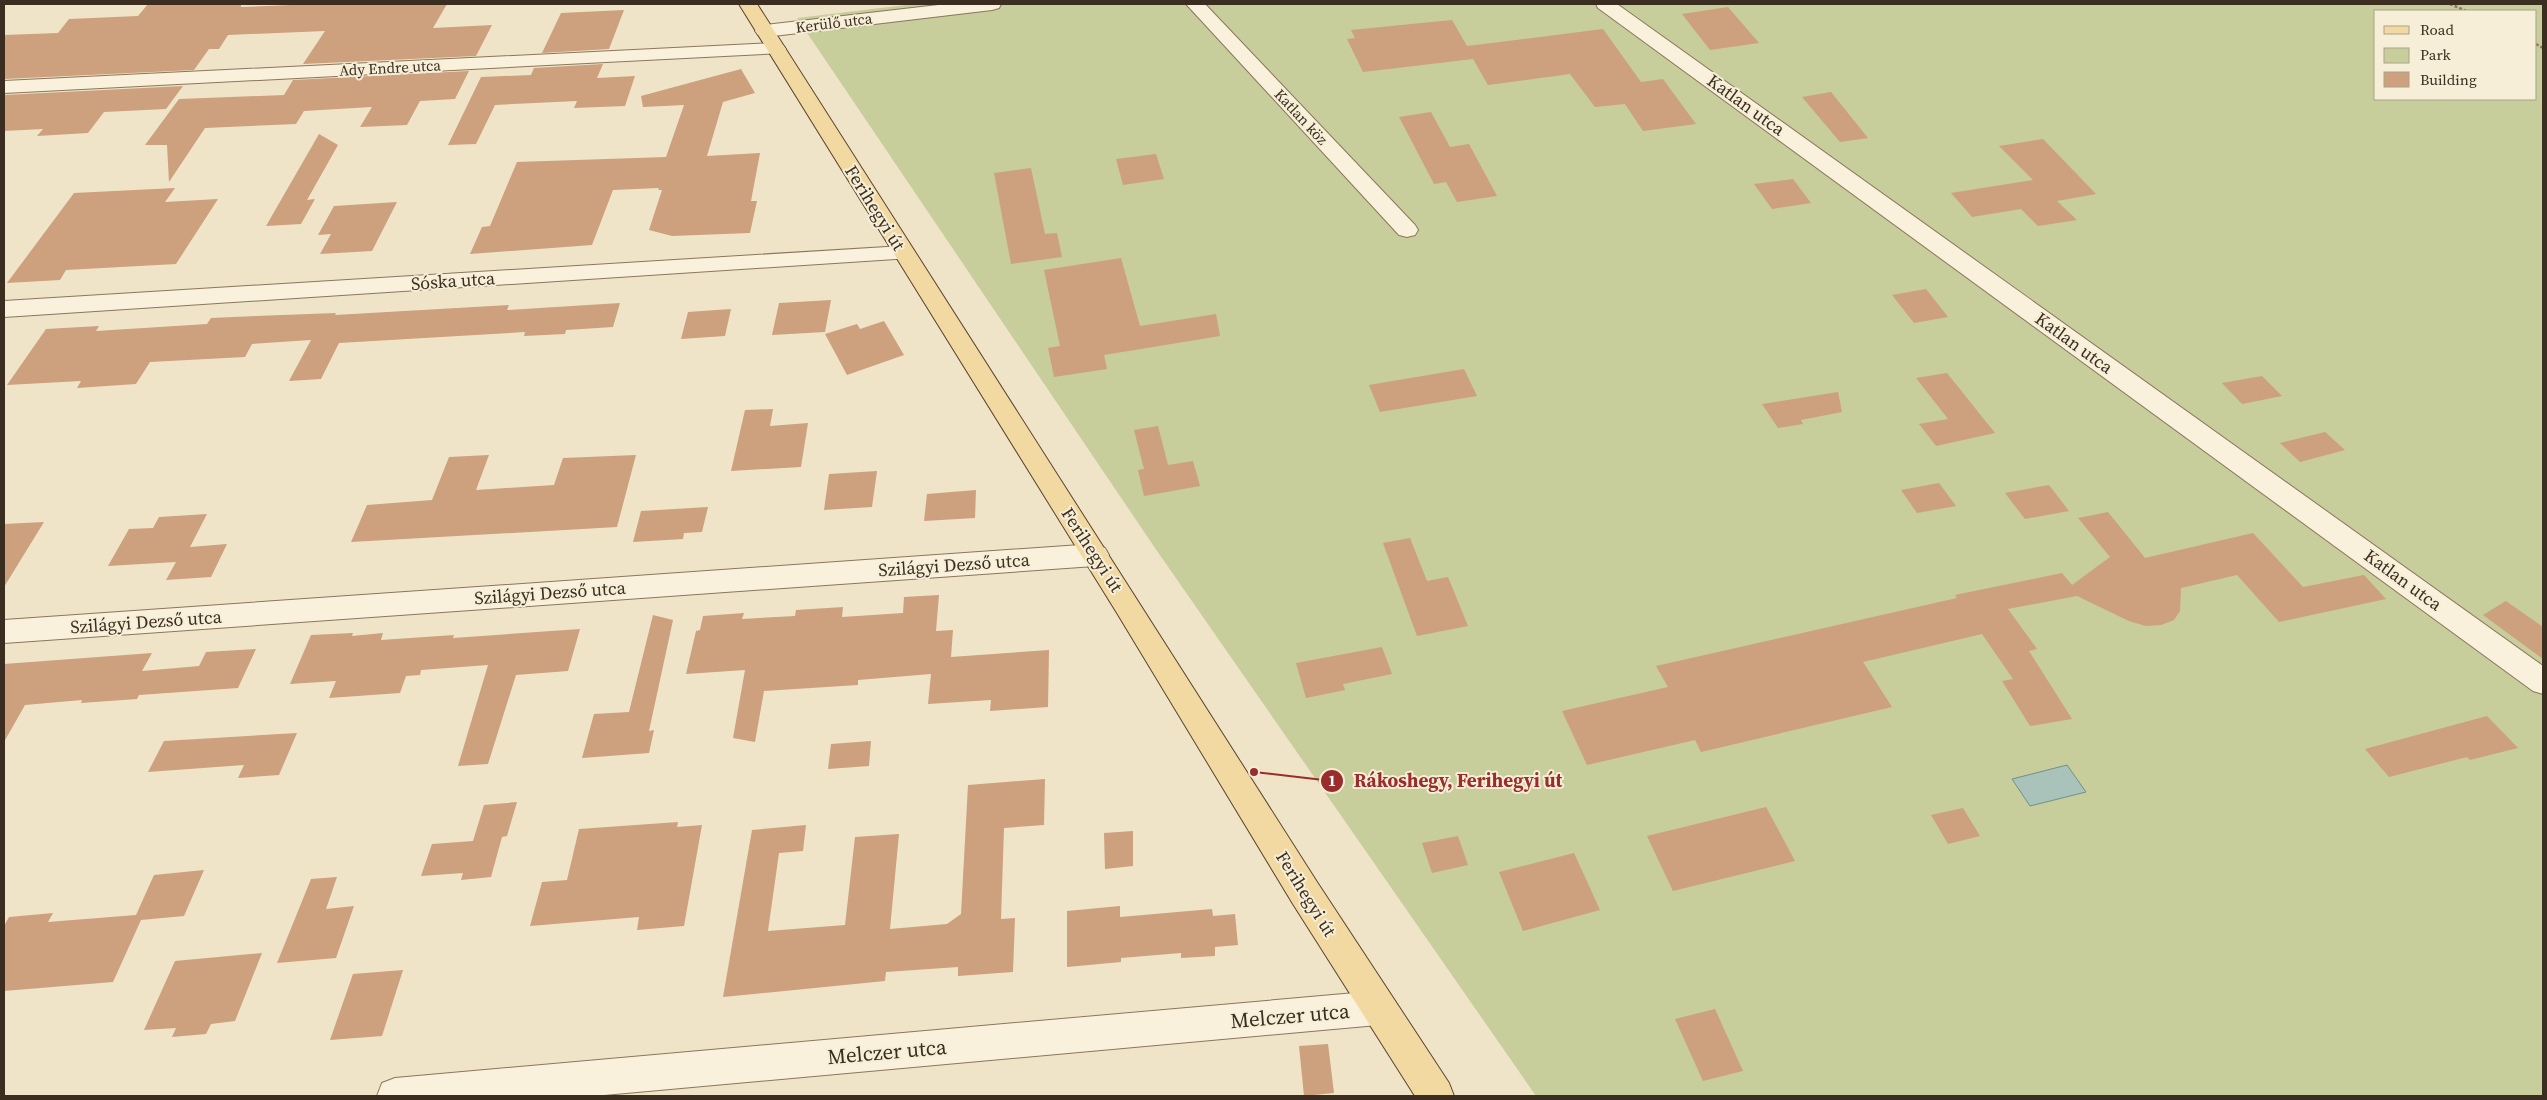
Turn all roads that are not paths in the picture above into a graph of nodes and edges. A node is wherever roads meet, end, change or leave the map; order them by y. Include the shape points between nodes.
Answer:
1 (748, 4) edge
2 (992, 4) edge
3 (1195, 4) edge
4 (1605, 4) edge
5 (771, 40) junction
6 (4, 87) edge
7 (1407, 230) dead end
8 (903, 253) junction
9 (4, 309) edge
10 (1095, 555) junction
11 (4, 632) edge
12 (2543, 682) edge
13 (1378, 1008) junction
14 (395, 1096) edge
15 (1436, 1096) edge

1 - 5 main road, Ferihegyi út
2 - 5 street, Kerülő utca
3 - 7 street, Katlan köz
4 - 12 street, Katlan utca
5 - 6 street, Ady Endre utca
5 - 8 main road, Ferihegyi út
8 - 9 street, Sóska utca
8 - 10 main road, Ferihegyi út
10 - 11 street, Szilágyi Dezső utca
10 - 13 main road, Ferihegyi út
13 - 14 street, Melczer utca
13 - 15 main road, Ferihegyi út

